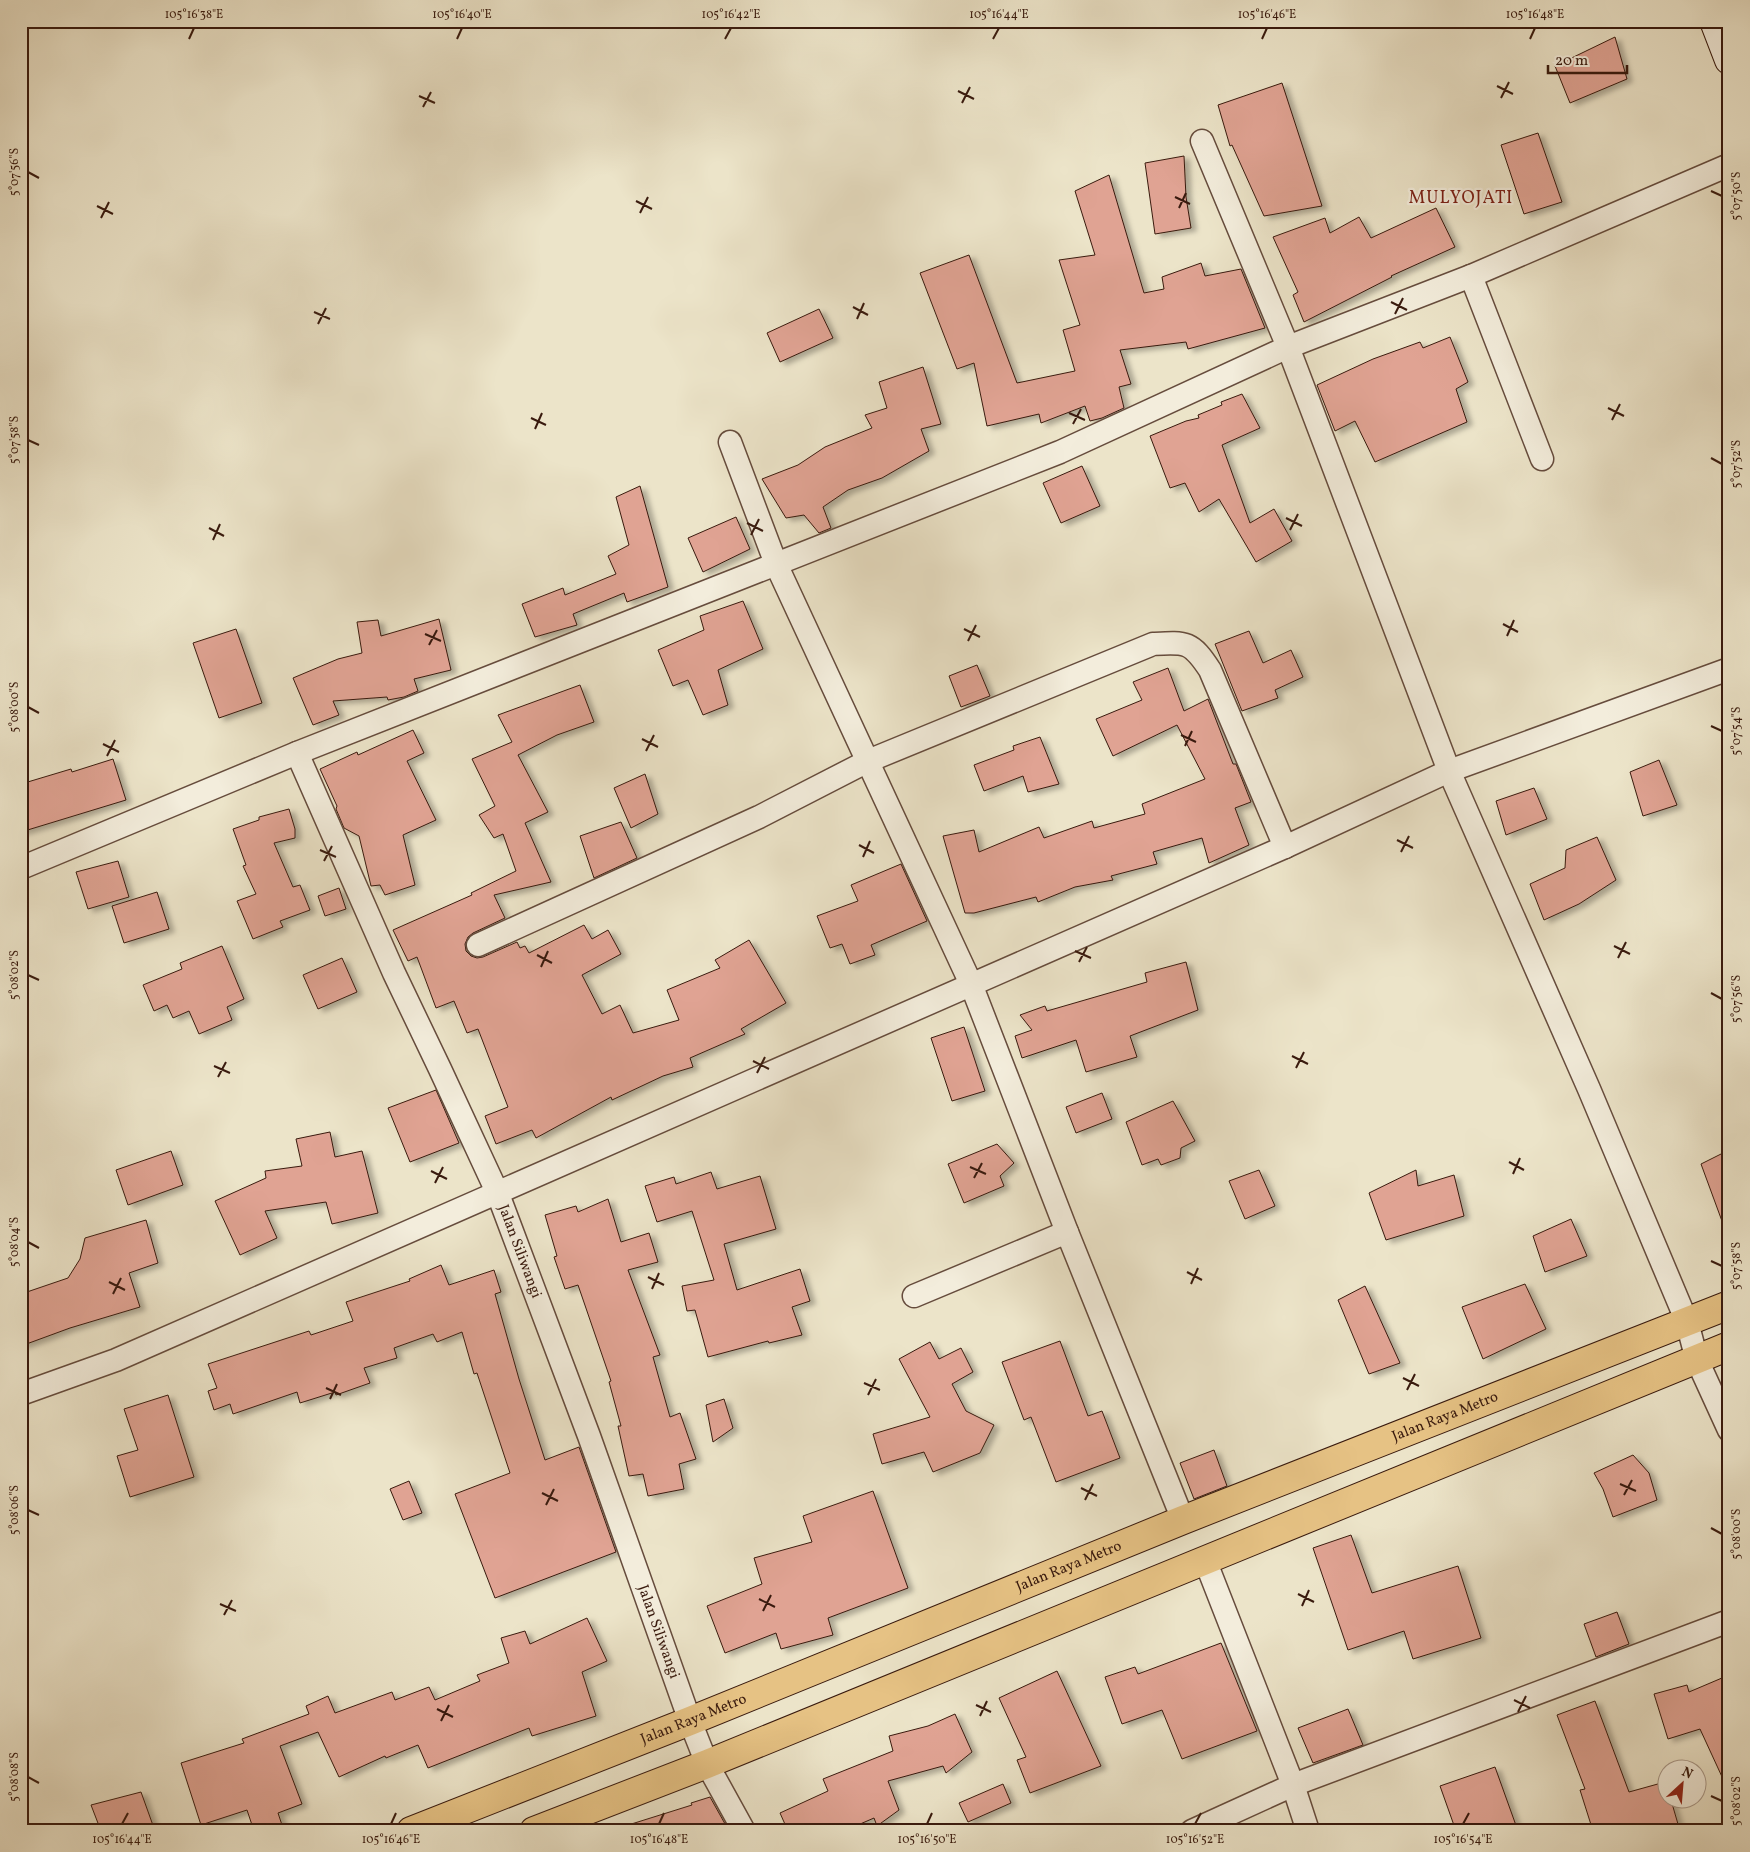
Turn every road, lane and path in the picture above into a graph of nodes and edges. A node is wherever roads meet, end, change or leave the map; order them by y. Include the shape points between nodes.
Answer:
1 (1714, 21) edge
2 (1729, 60) edge
3 (1202, 141) dead end
4 (1729, 165) edge
5 (1471, 276) junction
6 (1288, 347) junction
7 (730, 442) dead end
8 (1542, 459) dead end
9 (776, 564) junction
10 (1729, 669) edge
11 (297, 754) junction
12 (868, 761) junction
13 (1449, 771) junction
14 (1285, 847) junction
15 (21, 868) edge
16 (478, 945) dead end
17 (970, 984) junction
18 (498, 1194) junction
19 (1067, 1232) junction
20 (914, 1296) dead end
21 (1729, 1305) edge
22 (1687, 1322) junction
23 (1729, 1346) edge
24 (1697, 1360) junction
25 (21, 1394) edge
26 (1729, 1430) edge
27 (1183, 1520) junction
28 (1205, 1560) junction
29 (1729, 1621) edge
30 (690, 1721) junction
31 (707, 1764) junction
32 (1292, 1785) junction
33 (411, 1831) edge
34 (534, 1831) edge
35 (744, 1831) edge
36 (1192, 1831) edge
37 (1308, 1831) edge

1 - 2 street
3 - 6 street
4 - 5 street
5 - 6 street
5 - 8 street
6 - 9 street via 1060,452
6 - 13 street
7 - 9 street
9 - 11 street
9 - 12 street
10 - 13 street
11 - 15 street
11 - 18 street, Jalan Siliwangi via 394,973
12 - 14 street via 1153,644 1180,643 1198,651 1210,670
12 - 16 street via 759,817
12 - 17 street
13 - 14 street
13 - 22 street
14 - 17 street
17 - 18 street
17 - 19 street
18 - 25 street via 116,1360
18 - 30 street, Jalan Siliwangi via 589,1436
19 - 20 street
19 - 27 street
21 - 22 highway, Jalan Raya Metro
22 - 24 street
22 - 27 highway, Jalan Raya Metro
23 - 24 highway
24 - 26 street
24 - 28 highway
27 - 30 highway, Jalan Raya Metro
28 - 31 highway
28 - 32 street
29 - 32 street
30 - 31 street, Jalan Siliwangi
30 - 33 highway, Jalan Raya Metro
31 - 34 highway
31 - 35 street, Jalan Siliwangi
32 - 36 street
32 - 37 street

